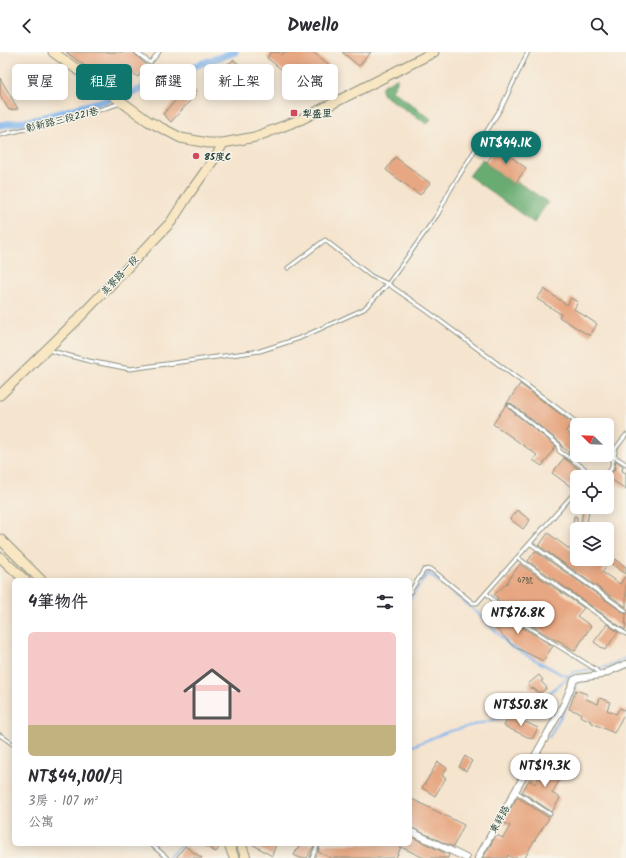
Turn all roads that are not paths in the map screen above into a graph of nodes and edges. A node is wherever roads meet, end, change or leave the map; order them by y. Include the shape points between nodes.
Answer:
1 (136, 52) edge
2 (159, 52) edge
3 (434, 52) edge
4 (528, 52) edge
5 (56, 53) edge
6 (123, 103) junction
7 (0, 134) edge
8 (223, 142) junction
9 (288, 268) dead end
10 (388, 284) junction
11 (47, 349) junction
12 (0, 395) edge
13 (510, 406) dead end
14 (571, 418) edge
15 (626, 435) edge
16 (616, 448) joint
17 (615, 457) junction
18 (626, 464) edge
19 (585, 470) edge
20 (611, 470) edge
21 (570, 498) edge
22 (0, 536) edge
23 (0, 539) edge
24 (530, 544) junction
25 (9, 547) junction
26 (0, 557) edge
27 (518, 558) junction
28 (23, 578) edge
29 (39, 578) edge
30 (412, 589) edge
31 (487, 594) junction
32 (626, 611) edge
33 (626, 634) edge
34 (626, 664) edge
35 (600, 674) junction
36 (0, 735) edge
37 (12, 744) edge
38 (537, 757) junction
39 (559, 768) dead end
40 (514, 791) junction
41 (550, 814) dead end
42 (412, 832) edge
43 (153, 846) edge
44 (230, 846) edge
45 (242, 846) edge
46 (317, 846) edge
47 (167, 858) edge
48 (234, 858) edge
49 (246, 858) edge
50 (312, 858) edge
51 (466, 858) edge
52 (478, 858) edge

1 - 2 lane via 150,63
3 - 8 street via 302,119 254,137
4 - 10 lane via 501,108 438,214
5 - 6 street
6 - 7 lane, 彰新路三段221巷 via 80,116
6 - 8 street via 148,121 181,138 208,143
8 - 11 street, 美寮路一段 via 217,155 171,222
9 - 10 lane via 325,240 371,276
10 - 11 lane via 364,309 300,338 260,351 130,369
10 - 14 lane
11 - 12 street, 美寮路一段
13 - 19 lane via 559,445 559,451
15 - 16 lane
16 - 17 lane
17 - 18 lane
17 - 20 lane
21 - 24 lane
22 - 25 lane
23 - 25 street
24 - 27 lane
24 - 32 lane
25 - 29 street
26 - 28 street
27 - 31 lane
27 - 33 lane
30 - 31 lane via 424,570 431,569 473,604
31 - 35 lane via 509,615 596,669
34 - 35 street, 東祥路
35 - 38 street, 東祥路 via 574,680
36 - 37 lane
38 - 39 lane
38 - 40 street, 東祥路
40 - 41 lane
40 - 52 street, 東祥路
42 - 51 street
43 - 47 lane
44 - 48 street
45 - 49 street
46 - 50 lane

